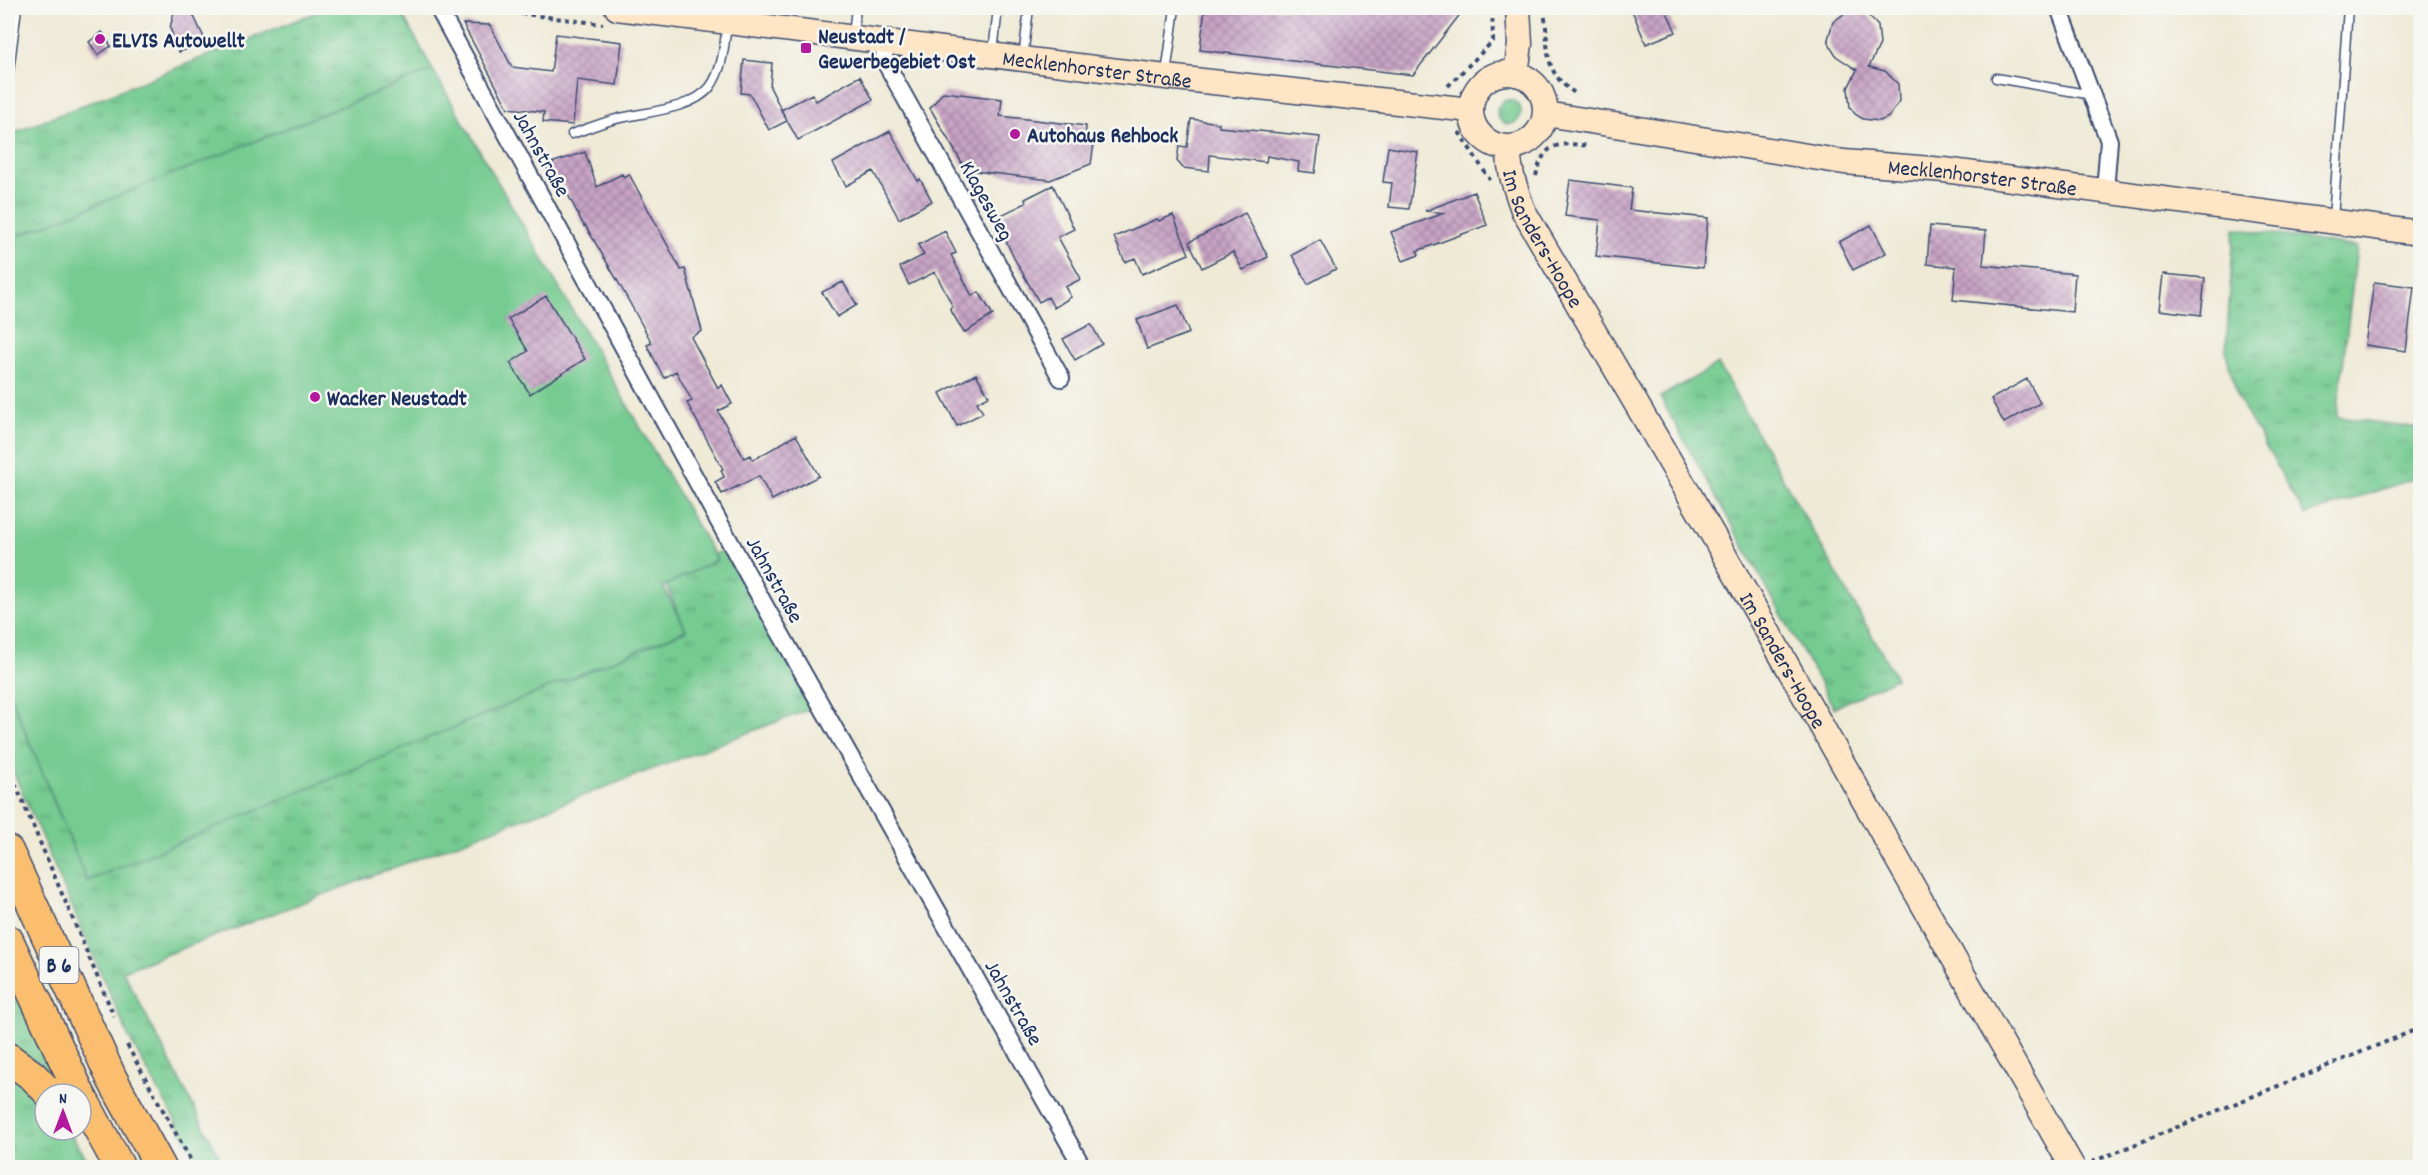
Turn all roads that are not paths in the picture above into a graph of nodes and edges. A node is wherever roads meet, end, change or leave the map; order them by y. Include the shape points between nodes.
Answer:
1 (17, 8) edge
2 (438, 8) edge
3 (617, 8) edge
4 (856, 8) edge
5 (998, 8) edge
6 (1029, 8) edge
7 (1175, 8) edge
8 (1518, 8) edge
9 (2059, 8) edge
10 (2348, 8) edge
11 (727, 22) junction
12 (852, 38) junction
13 (885, 42) junction
14 (993, 55) junction
15 (1023, 59) junction
16 (1516, 74) junction
17 (1166, 77) junction
18 (1996, 78) dead end
19 (8, 79) edge
20 (2092, 95) junction
21 (1470, 110) junction
22 (1546, 114) junction
23 (572, 134) dead end
24 (1509, 148) junction
25 (2105, 190) junction
26 (2332, 222) junction
27 (2421, 233) edge
28 (1061, 378) dead end
29 (8, 851) edge
30 (8, 940) edge
31 (8, 1058) edge
32 (39, 1082) edge
33 (74, 1082) edge
34 (93, 1118) edge
35 (84, 1142) edge
36 (2080, 1165) edge
37 (100, 1167) edge
38 (120, 1167) edge
39 (160, 1167) edge
40 (1083, 1167) edge

1 - 19 lane
2 - 40 street, Jahnstraße via 754,587
3 - 11 street, Mecklenhorster Straße
4 - 12 lane
5 - 14 lane
6 - 15 lane
7 - 17 lane
8 - 16 street via 1520,44
9 - 20 street
10 - 26 lane
11 - 12 street, Mecklenhorster Straße
11 - 23 lane via 722,61 711,86 702,95 687,103 615,119
12 - 13 street, Mecklenhorster Straße
13 - 14 street, Mecklenhorster Straße
13 - 28 street, Klagesweg via 884,60
14 - 15 street, Mecklenhorster Straße
15 - 17 street, Mecklenhorster Straße
16 - 21 street via 1503,73 1482,84 1474,94
16 - 22 street via 1535,84
17 - 21 street, Mecklenhorster Straße
18 - 20 lane
20 - 25 street via 2109,141
21 - 24 street via 1485,139
22 - 24 street via 1533,138
22 - 25 street, Mecklenhorster Straße via 1844,162
24 - 36 street, Im Sanders-Hoope via 1512,179 1523,210
25 - 26 street, Mecklenhorster Straße
26 - 27 street, Mecklenhorster Straße
29 - 39 highway, B 6 via 112,1079
30 - 33 highway, B 6
31 - 32 highway
34 - 38 highway, B 6
35 - 37 highway

